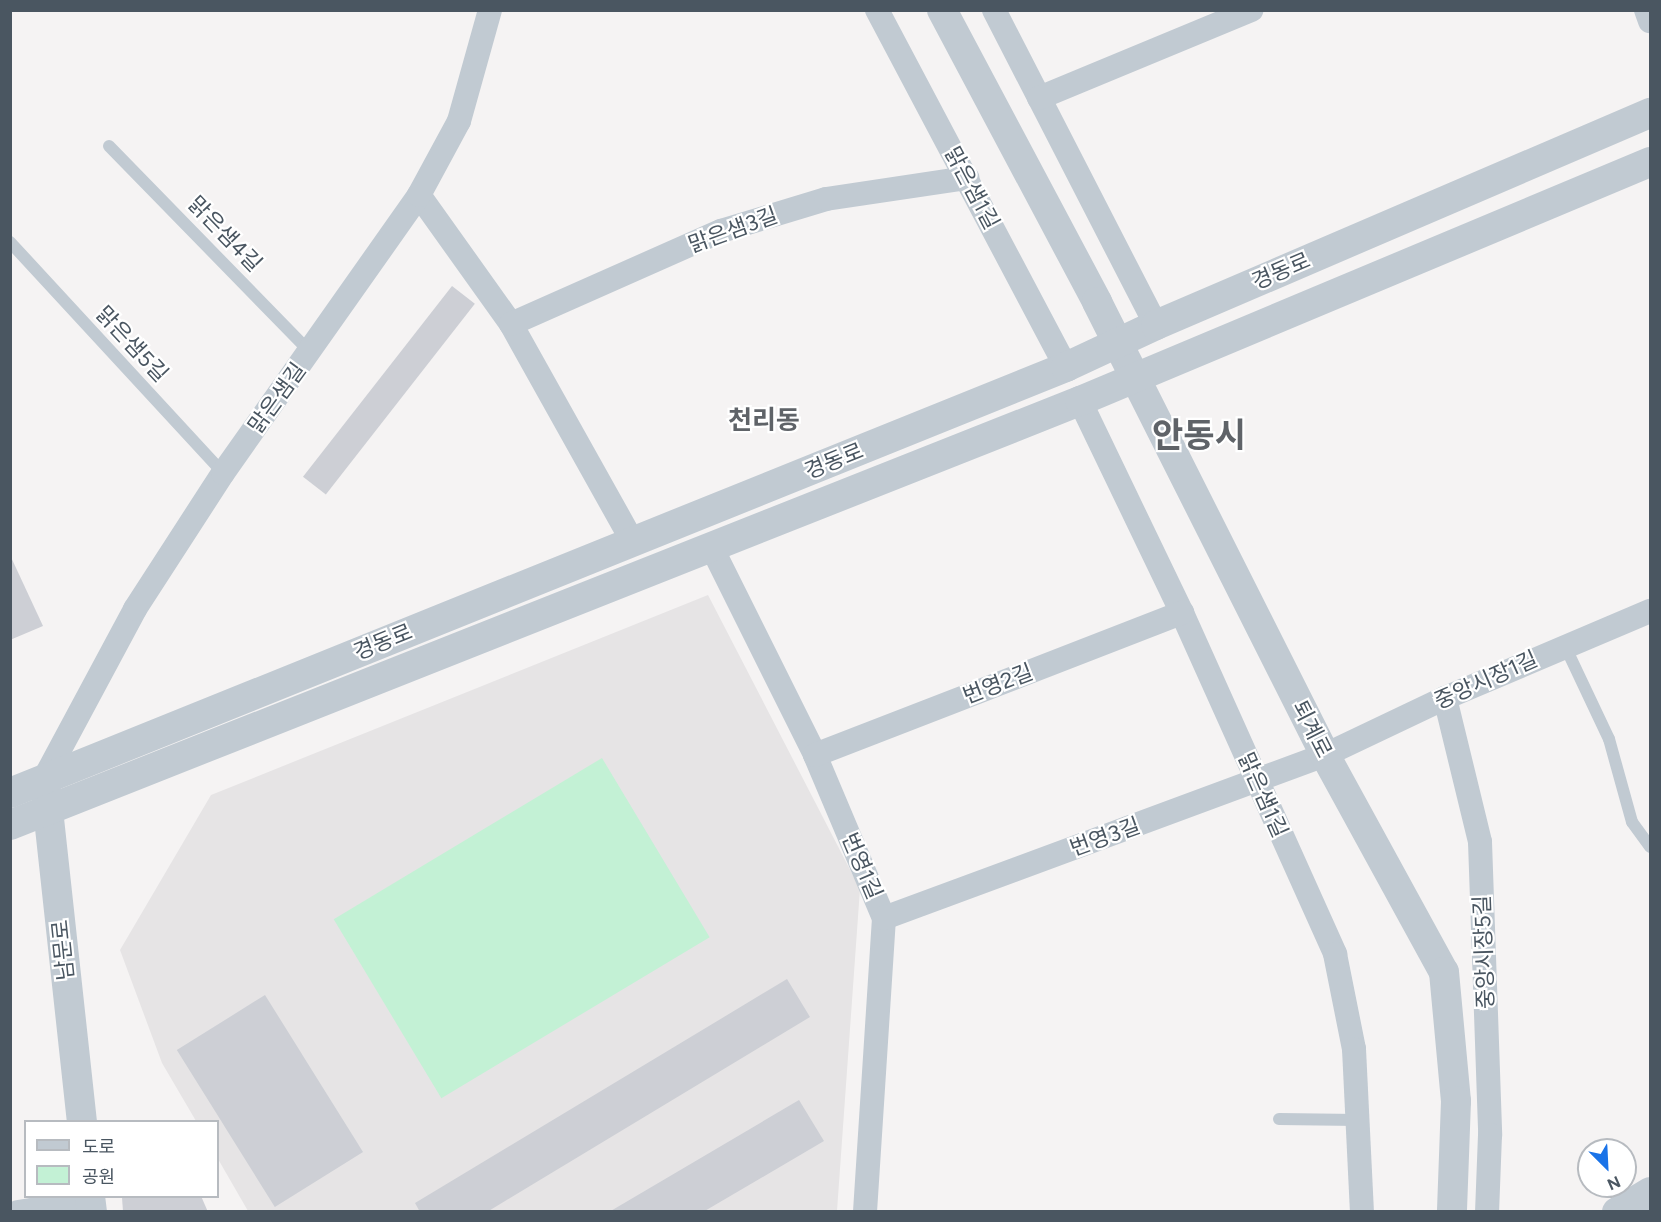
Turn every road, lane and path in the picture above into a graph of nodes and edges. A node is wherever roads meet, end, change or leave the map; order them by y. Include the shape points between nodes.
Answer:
1 (490, 10) edge
2 (877, 10) edge
3 (942, 10) edge
4 (994, 10) edge
5 (1251, 10) edge
6 (1646, 10) edge
7 (1650, 21) edge
8 (1039, 98) junction
9 (1650, 113) edge
10 (109, 146) dead end
11 (1650, 162) edge
12 (967, 178) junction
13 (420, 195) junction
14 (10, 242) edge
15 (511, 324) junction
16 (1156, 325) junction
17 (1118, 344) junction
18 (310, 352) junction
19 (1065, 367) junction
20 (1135, 378) junction
21 (1080, 401) junction
22 (223, 473) junction
23 (633, 542) junction
24 (712, 548) junction
25 (1650, 611) edge
26 (1182, 613) junction
27 (1564, 646) junction
28 (1445, 698) junction
29 (815, 755) junction
30 (1325, 755) junction
31 (44, 779) junction
32 (1257, 781) junction
33 (10, 793) edge
34 (48, 809) junction
35 (10, 825) edge
36 (1650, 847) edge
37 (884, 918) junction
38 (1279, 1119) dead end
39 (82, 1120) edge
40 (1358, 1120) junction
41 (1650, 1192) edge
42 (91, 1203) edge
43 (1623, 1210) edge
44 (18, 1212) edge
45 (865, 1212) edge
46 (1362, 1212) edge
47 (1452, 1212) edge
48 (1487, 1212) edge

1 - 13 street, 맑은샘길 via 459,121
2 - 12 street, 맑은샘1길
3 - 17 street, 퇴계로
4 - 8 street
5 - 8 street
6 - 7 street
8 - 16 street
9 - 16 street, 경동로
10 - 18 lane, 맑은샘4길
11 - 20 street, 경동로
12 - 15 street, 맑은샘3길 via 826,199 732,228
12 - 19 street, 맑은샘1길
13 - 15 street
13 - 18 street, 맑은샘길
14 - 22 lane, 맑은샘5길
15 - 23 street
16 - 17 street, 경동로
17 - 19 street, 경동로
17 - 20 street, 퇴계로
18 - 22 street, 맑은샘길
19 - 23 street, 경동로
20 - 21 street, 경동로
20 - 30 street, 퇴계로
21 - 24 street, 경동로
21 - 26 street, 맑은샘1길
22 - 31 street, 맑은샘길 via 135,609
23 - 31 street, 경동로
24 - 29 street, 번영1길
24 - 34 street, 경동로
25 - 27 street, 중앙시장1길
26 - 29 street, 번영2길
26 - 32 street, 맑은샘1길
27 - 28 street, 중앙시장1길
27 - 36 lane via 1609,740 1632,822
28 - 30 street, 중앙시장1길
28 - 48 street, 중앙시장5길 via 1480,842 1490,1135
29 - 37 street, 번영1길
30 - 32 street, 번영3길
30 - 47 street, 퇴계로 via 1444,972 1456,1101
31 - 33 street, 경동로
31 - 34 street, 남문로
32 - 37 street, 번영3길
32 - 40 street, 맑은샘1길 via 1335,954 1353,1049
34 - 35 street, 경동로
34 - 39 street, 남문로
37 - 45 street, 번영1길
38 - 40 lane
40 - 46 street, 맑은샘1길
41 - 43 street
42 - 44 street

